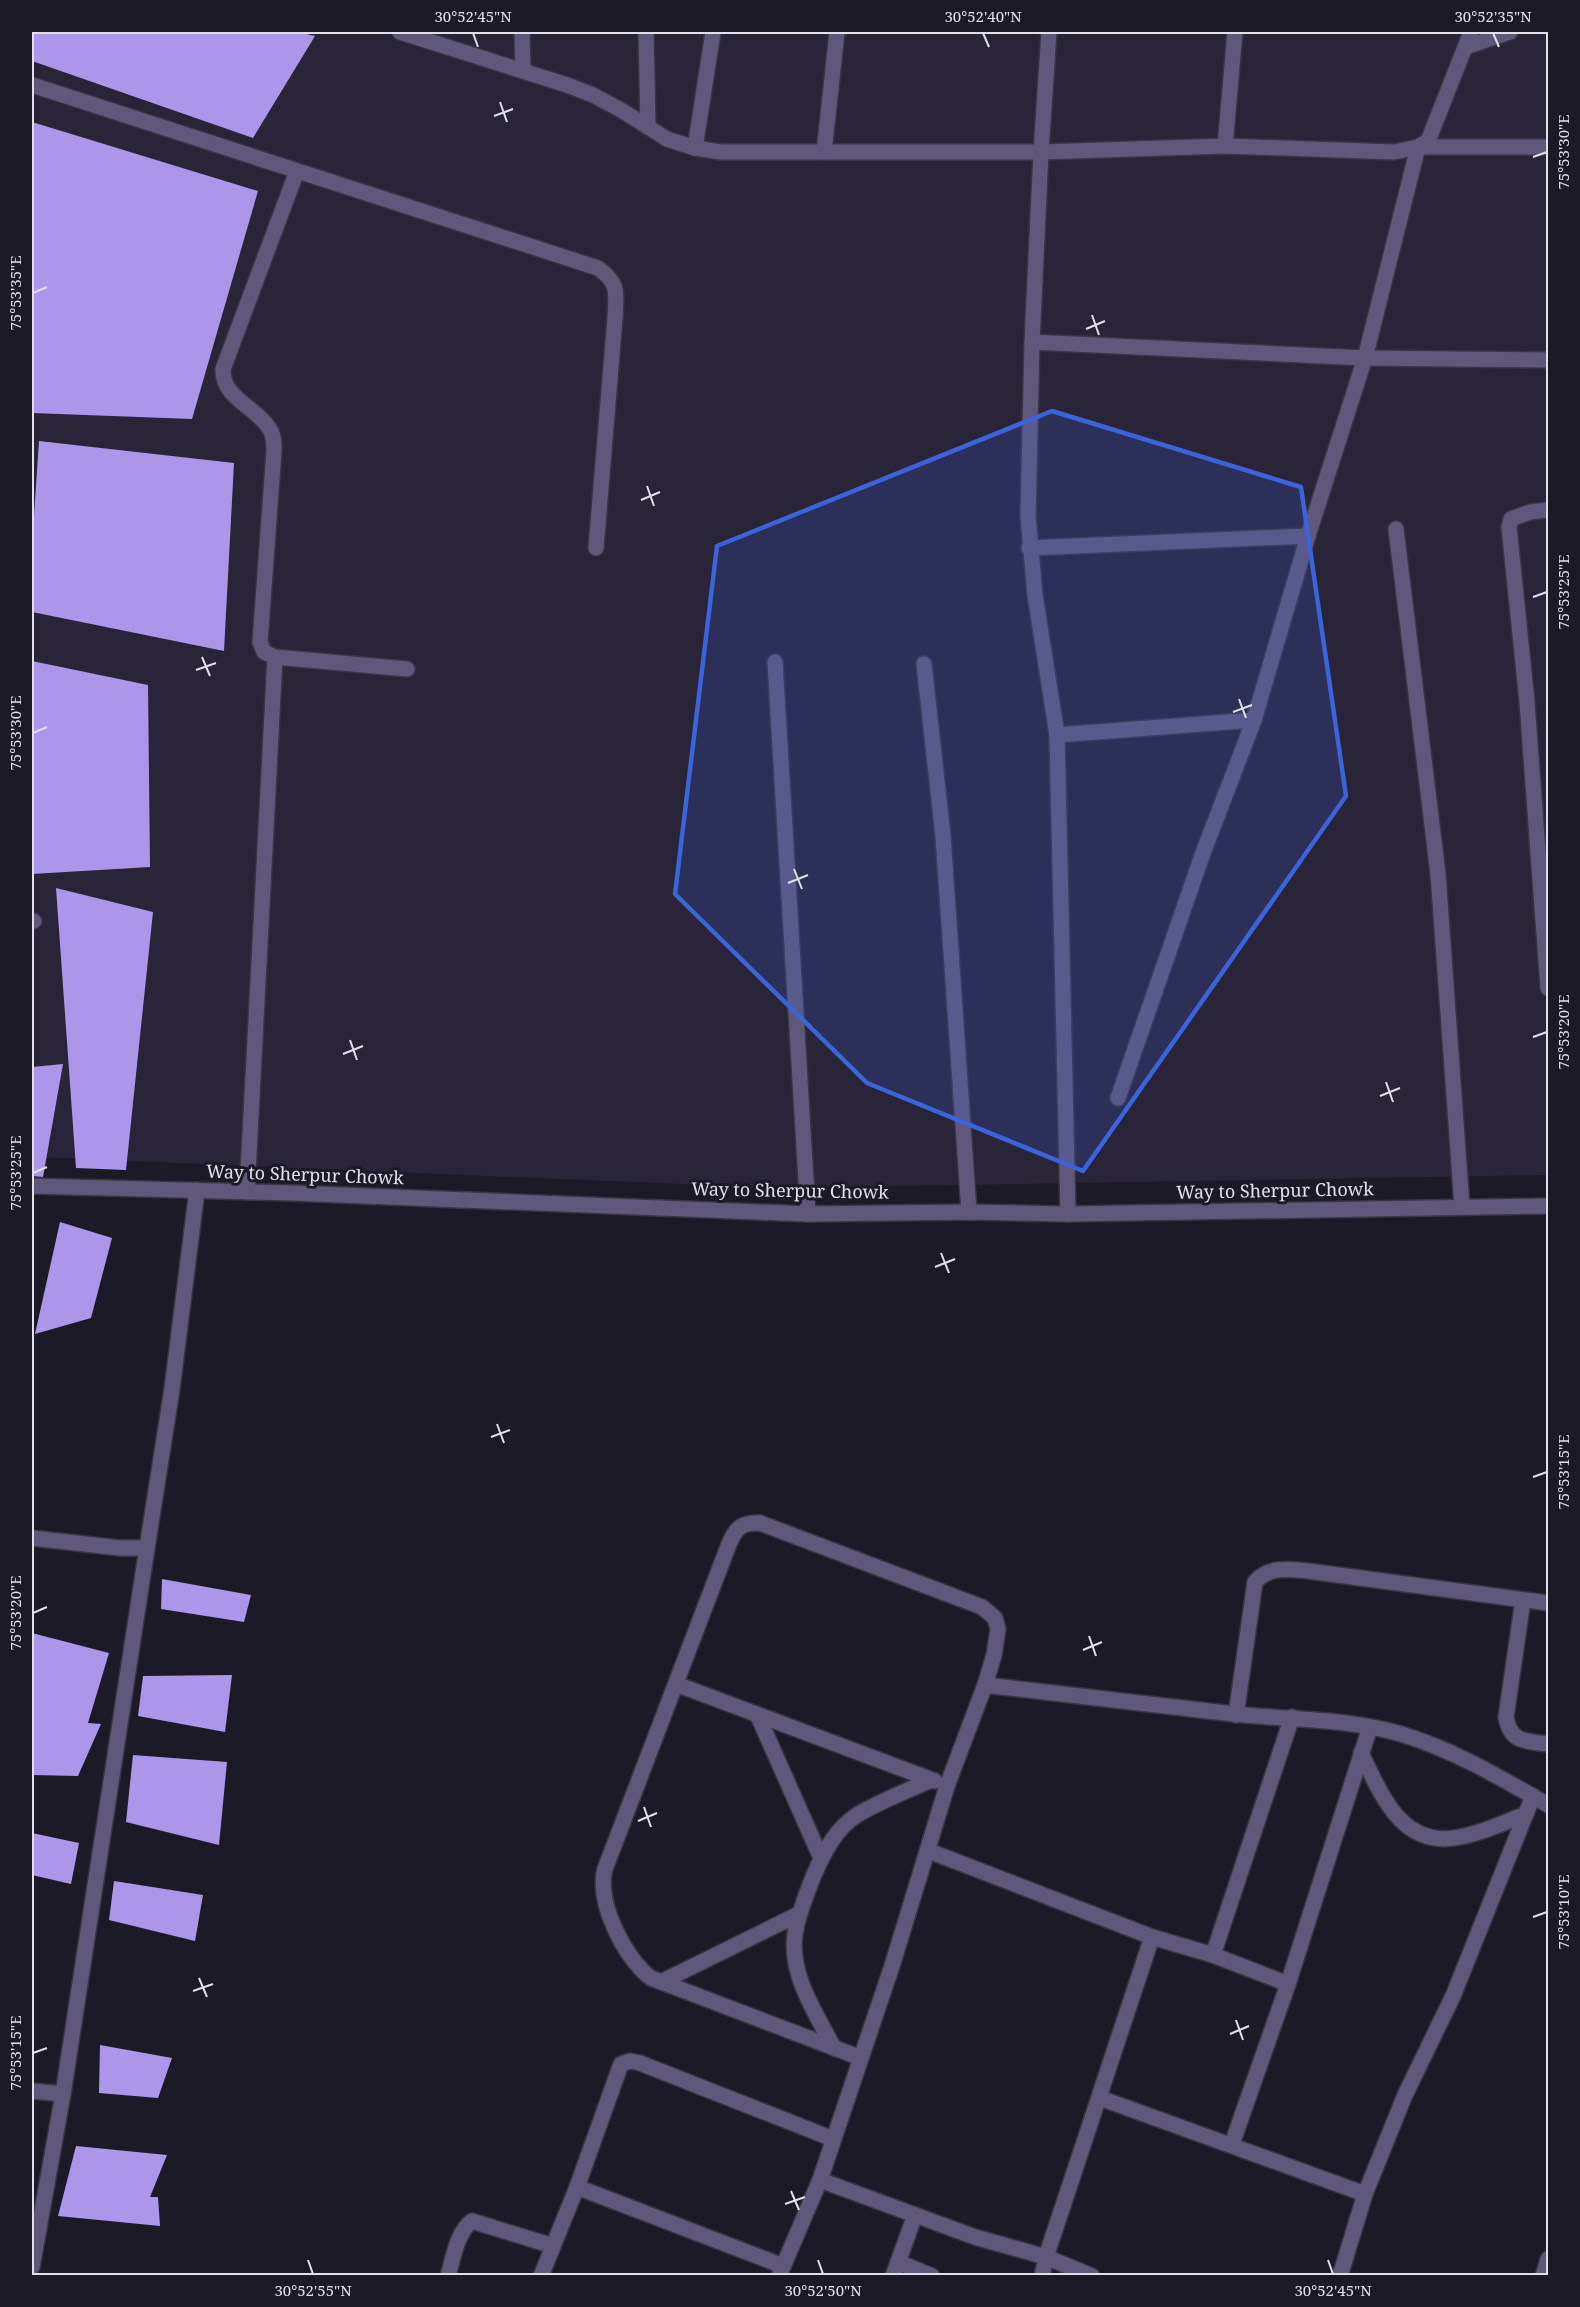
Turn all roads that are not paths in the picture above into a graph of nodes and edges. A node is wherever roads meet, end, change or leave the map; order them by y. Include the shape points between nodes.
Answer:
1 (400, 32) edge
2 (522, 32) edge
3 (646, 32) edge
4 (713, 32) edge
5 (837, 32) edge
6 (1049, 32) edge
7 (1235, 32) edge
8 (1471, 32) edge
9 (1510, 32) edge
10 (1466, 47) junction
11 (523, 70) junction
12 (32, 85) edge
13 (648, 128) junction
14 (1225, 146) junction
15 (1418, 147) junction
16 (1548, 147) edge
17 (695, 148) junction
18 (824, 152) junction
19 (1041, 152) junction
20 (297, 171) junction
21 (1032, 342) junction
22 (1365, 358) junction
23 (1548, 360) edge
24 (1548, 510) edge
25 (1396, 529) dead end
26 (1308, 536) junction
27 (596, 548) dead end
28 (1029, 548) junction
29 (274, 657) junction
30 (775, 663) dead end
31 (924, 664) dead end
32 (407, 669) dead end
33 (1254, 720) junction
34 (1057, 735) junction
35 (1548, 988) edge
36 (1118, 1098) dead end
37 (32, 1191) edge
38 (197, 1191) junction
39 (247, 1192) junction
40 (1462, 1206) junction
41 (1548, 1206) edge
42 (969, 1212) junction
43 (808, 1214) junction
44 (1068, 1214) junction
45 (32, 1538) edge
46 (147, 1548) junction
47 (1523, 1600) junction
48 (1548, 1603) edge
49 (676, 1684) junction
50 (985, 1685) junction
51 (1236, 1715) junction
52 (758, 1716) junction
53 (1292, 1717) junction
54 (1370, 1727) junction
55 (1548, 1743) edge
56 (1361, 1753) junction
57 (931, 1780) junction
58 (947, 1786) junction
59 (1533, 1796) junction
60 (1548, 1805) edge
61 (1526, 1814) junction
62 (928, 1851) junction
63 (821, 1858) junction
64 (799, 1914) junction
65 (1152, 1937) junction
66 (1213, 1956) junction
67 (661, 1982) junction
68 (1288, 1984) junction
69 (834, 2048) junction
70 (861, 2058) junction
71 (32, 2091) edge
72 (63, 2094) junction
73 (1100, 2098) junction
74 (833, 2139) junction
75 (1232, 2144) junction
76 (820, 2180) junction
77 (577, 2187) junction
78 (1365, 2194) junction
79 (915, 2214) junction
80 (553, 2246) junction
81 (1046, 2257) junction
82 (1548, 2259) edge
83 (32, 2267) edge
84 (896, 2269) edge
85 (781, 2271) edge
86 (448, 2276) edge
87 (540, 2276) edge
88 (933, 2276) edge
89 (1042, 2276) edge
90 (1092, 2276) edge
91 (1340, 2276) edge
92 (1542, 2276) edge

1 - 11 street
2 - 11 street
3 - 13 street
4 - 17 street
5 - 18 street
6 - 19 street
7 - 14 street
8 - 10 street
9 - 10 street
10 - 15 street via 1428,141
11 - 13 street via 593,95
12 - 20 street
13 - 17 street
14 - 15 street via 1394,152
14 - 19 street
15 - 16 street
15 - 22 street
17 - 18 street via 721,152
18 - 19 street
19 - 21 street
20 - 27 street via 598,268 611,277 616,302
20 - 29 street via 223,369 223,381 232,394 269,428 273,438 260,642 264,652
21 - 22 street
21 - 28 street
22 - 23 street
22 - 26 street
24 - 35 street via 1511,519 1509,527 1527,702
25 - 40 street via 1438,874
26 - 28 street
26 - 33 street
28 - 34 street
29 - 32 street
29 - 39 street
30 - 43 street
31 - 42 street via 943,836
33 - 34 street
33 - 36 street
34 - 44 street
37 - 38 street, Way to Sherpur Chowk
38 - 39 street, Way to Sherpur Chowk
38 - 46 street
39 - 43 street, Way to Sherpur Chowk
40 - 41 street, Way to Sherpur Chowk
40 - 44 street, Way to Sherpur Chowk
42 - 43 street, Way to Sherpur Chowk
42 - 44 street, Way to Sherpur Chowk
45 - 46 street
46 - 72 street
47 - 48 street
47 - 51 street via 1300,1570 1268,1571 1255,1582
47 - 55 street via 1507,1726 1512,1736
49 - 50 street via 735,1530 742,1524 760,1523 982,1607 995,1618 998,1629
49 - 52 street
49 - 67 street via 602,1880 605,1905 627,1952 639,1969
50 - 51 street
50 - 58 street
51 - 53 street
52 - 57 street
52 - 63 street
53 - 54 street
53 - 66 street
54 - 56 street
54 - 59 street via 1433,1745 1484,1767
56 - 61 street via 1388,1806 1418,1834 1460,1838
56 - 68 street
57 - 58 street
57 - 63 street via 856,1815 833,1837
58 - 62 street
59 - 60 street
59 - 61 street
61 - 78 street via 1453,1996 1405,2095
62 - 65 street
62 - 70 street
63 - 64 street
64 - 67 street
64 - 69 street via 795,1935 798,1973
65 - 66 street
65 - 73 street
66 - 68 street
67 - 69 street
68 - 75 street
69 - 70 street
70 - 74 street
71 - 72 street
72 - 83 street
73 - 75 street
73 - 81 street
74 - 76 street
74 - 77 street via 630,2061 621,2064 617,2073
75 - 78 street
76 - 79 street
76 - 85 street
77 - 80 street
77 - 85 street
78 - 91 street
79 - 81 street
79 - 84 street
80 - 86 street via 472,2222 465,2226
80 - 87 street
81 - 89 street
81 - 90 street
82 - 92 street
84 - 88 street

